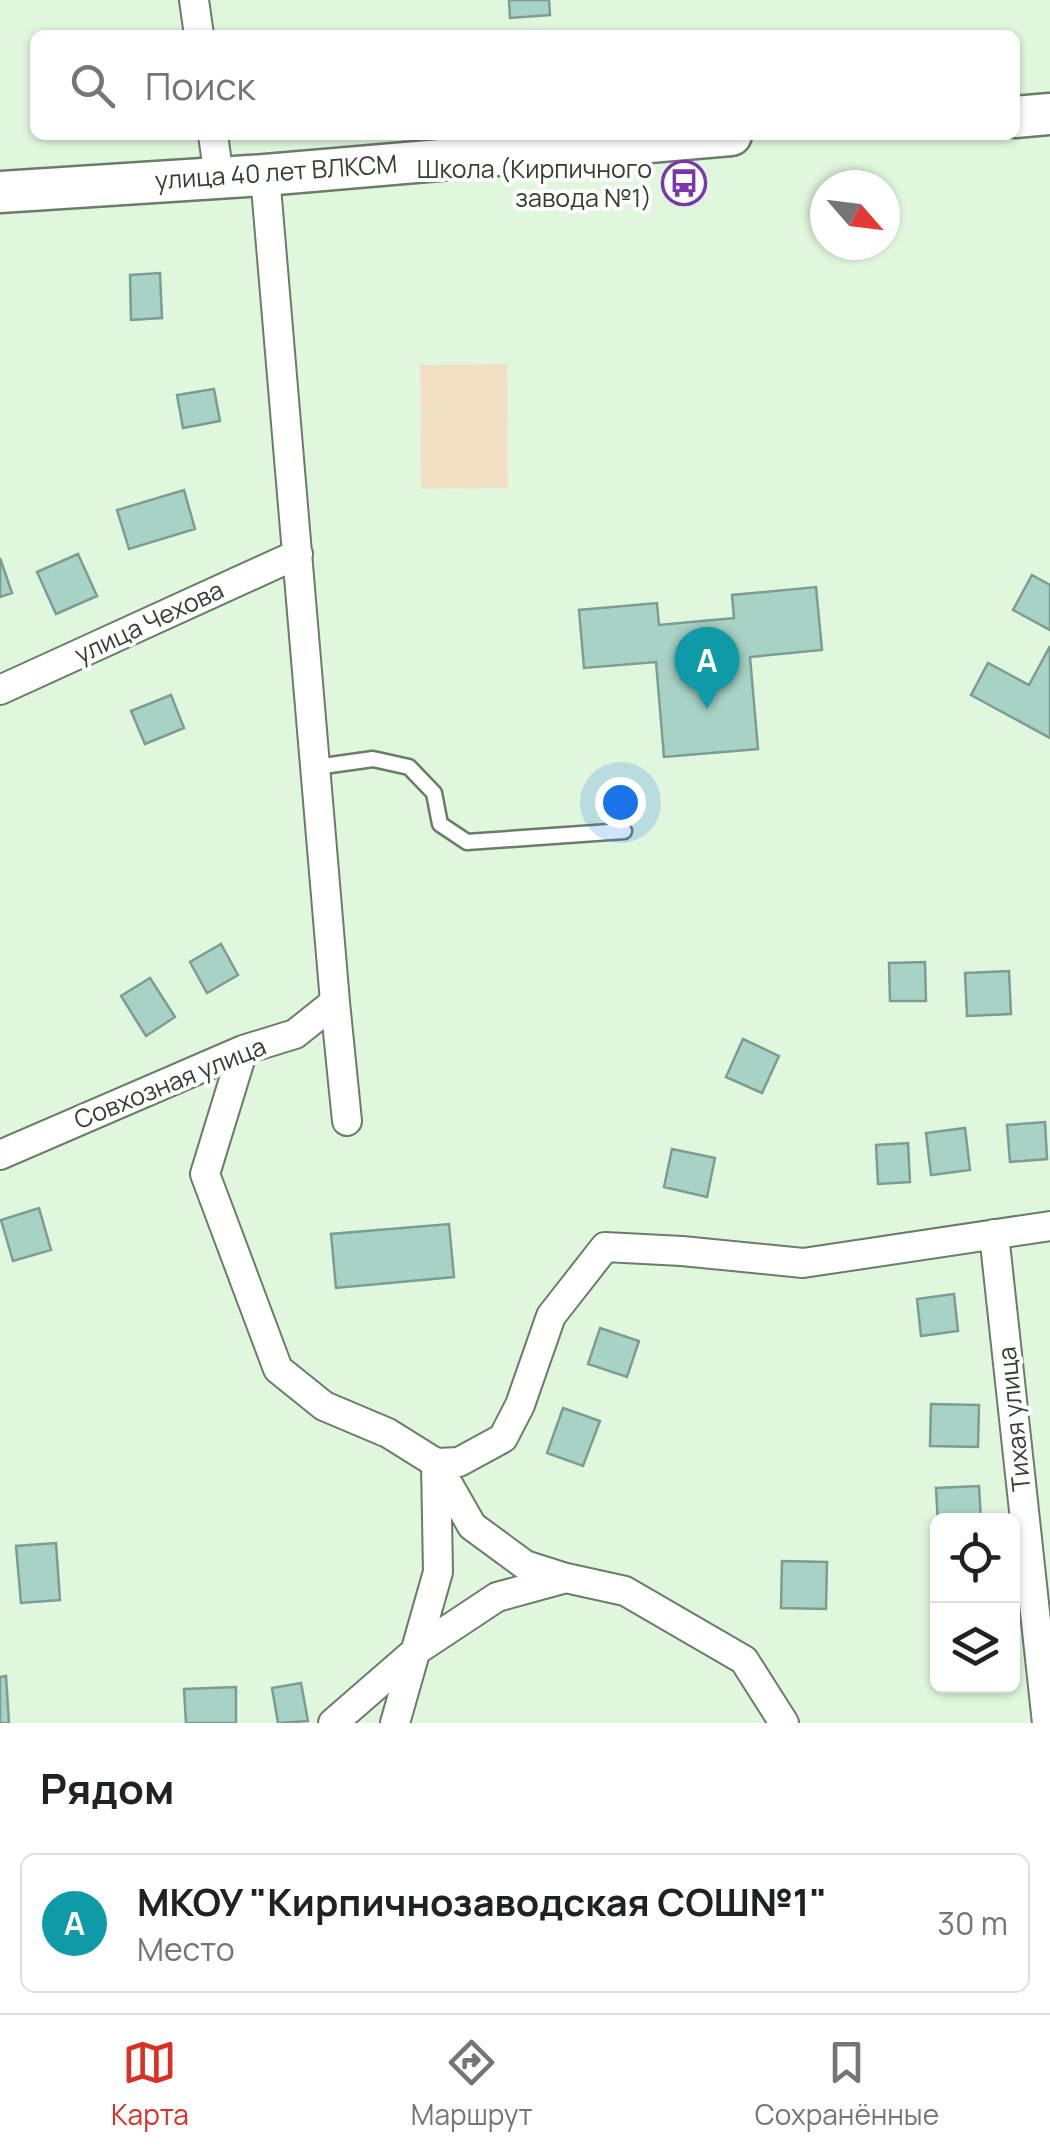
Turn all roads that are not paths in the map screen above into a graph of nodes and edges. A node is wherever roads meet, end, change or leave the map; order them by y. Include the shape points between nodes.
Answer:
1 (194, 0) edge
2 (197, 30) edge
3 (1050, 114) edge
4 (1020, 116) edge
5 (214, 140) edge
6 (673, 140) edge
7 (265, 175) junction
8 (219, 177) junction
9 (0, 192) edge
10 (298, 554) junction
11 (0, 690) edge
12 (316, 767) junction
13 (624, 831) dead end
14 (335, 1002) junction
15 (243, 1050) junction
16 (347, 1121) dead end
17 (0, 1155) edge
18 (1050, 1226) edge
19 (994, 1234) junction
20 (436, 1463) junction
21 (566, 1578) junction
22 (418, 1650) junction
23 (333, 1723) edge
24 (395, 1723) edge
25 (784, 1723) edge
26 (1048, 1723) edge

1 - 2 street
3 - 4 street
5 - 8 street
6 - 7 street, улица 40 лет ВЛКСМ
7 - 8 street, улица 40 лет ВЛКСМ
7 - 10 street
8 - 9 street, улица 40 лет ВЛКСМ
10 - 11 street, улица Чехова
10 - 12 street
12 - 13 lane via 373,760 409,767 434,793 440,824 467,842
12 - 14 street
14 - 15 street, Совхозная улица via 295,1034
14 - 16 street
15 - 17 street, Совхозная улица
15 - 20 street via 205,1174 278,1369 324,1406
18 - 19 street
19 - 20 street via 803,1263 605,1246 551,1316 503,1438 459,1462
19 - 26 street, Тихая улица
20 - 21 street via 472,1526 524,1565
20 - 22 street via 438,1572
21 - 22 street via 497,1597
21 - 25 street via 625,1591 744,1660
22 - 23 street
22 - 24 street

